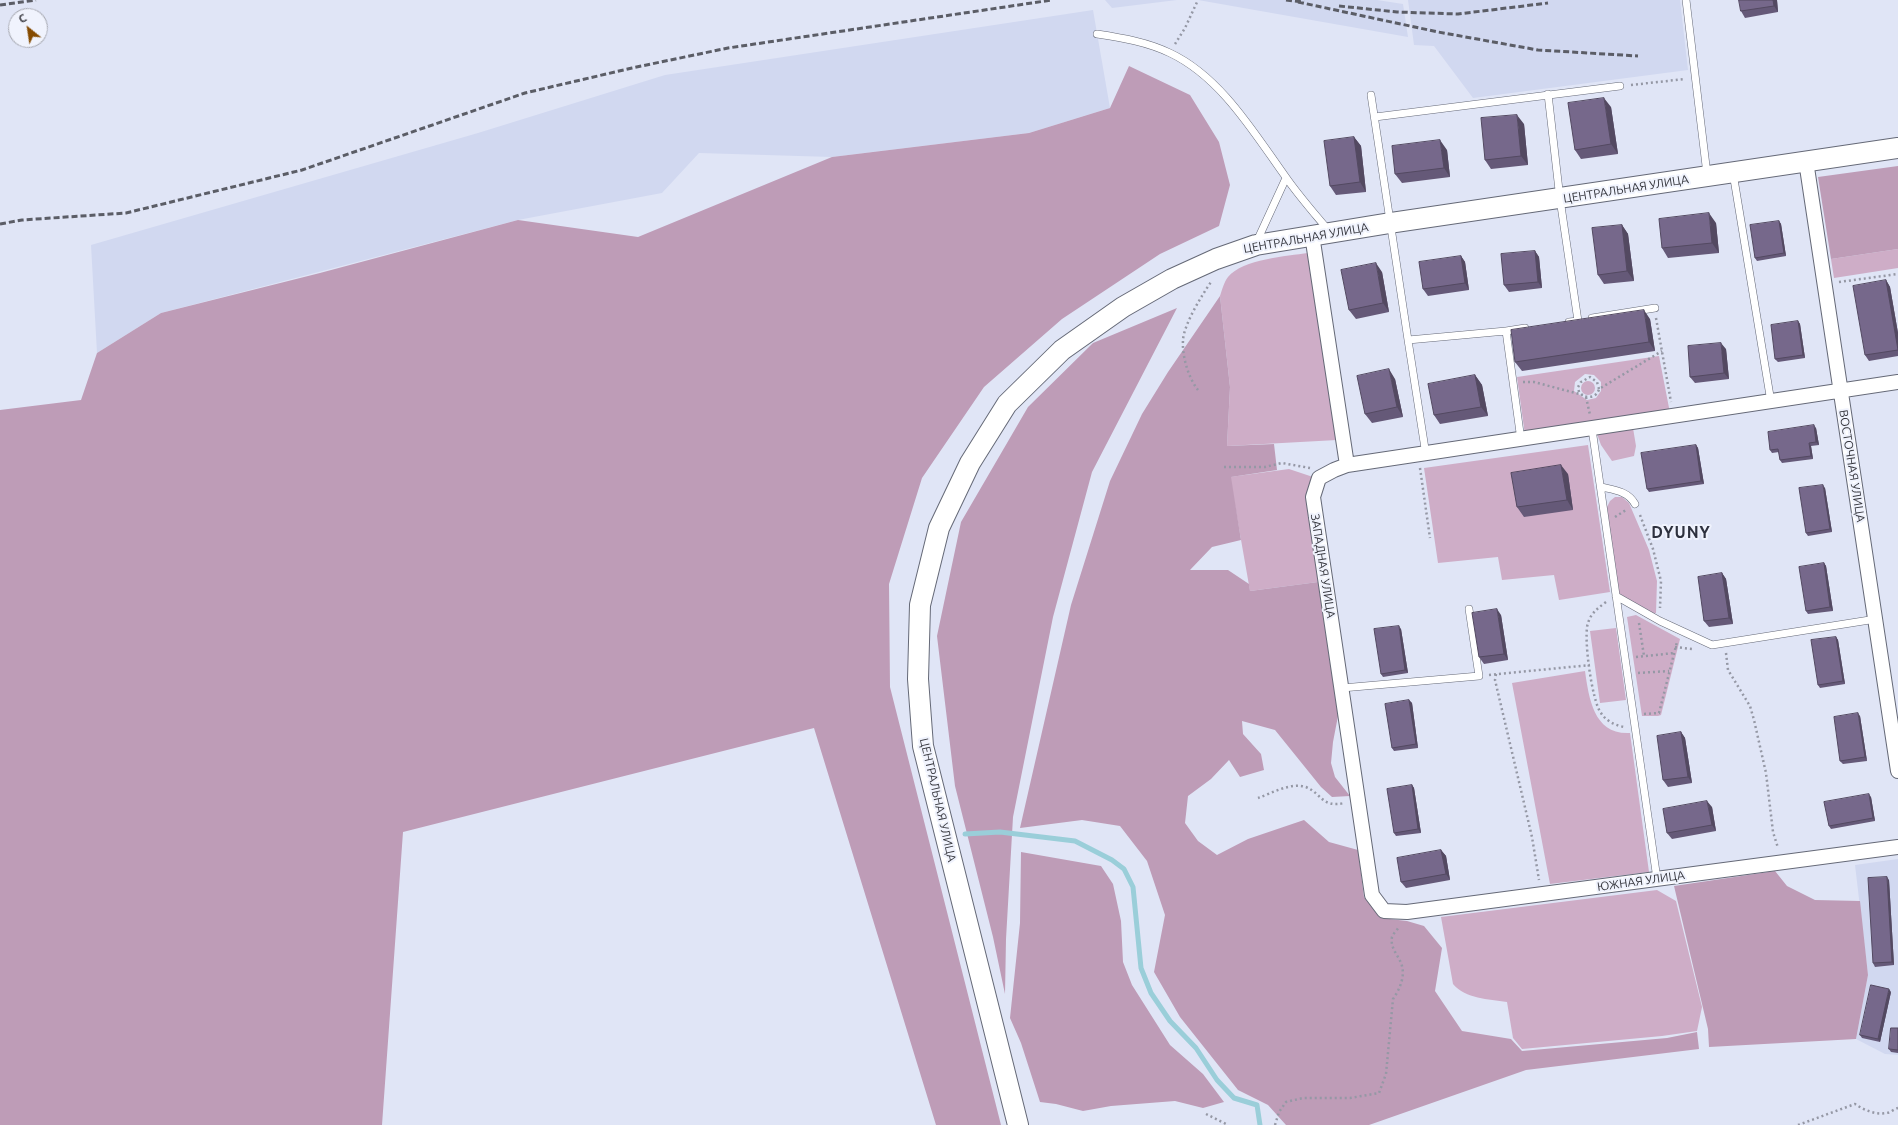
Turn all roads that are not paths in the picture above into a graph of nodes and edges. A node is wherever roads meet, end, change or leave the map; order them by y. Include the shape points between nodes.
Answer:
1 (1686, 0) edge
2 (1097, 34) dead end
3 (1620, 86) road end
4 (1548, 94) junction
5 (1371, 95) dead end
6 (1374, 117) junction
7 (1898, 148) edge
8 (1806, 161) junction
9 (1733, 173) junction
10 (1708, 176) junction
11 (1286, 178) junction
12 (1560, 199) junction
13 (1390, 223) junction
14 (1321, 234) junction
15 (1256, 245) junction
16 (1654, 308) road end
17 (1578, 320) junction
18 (1563, 323) edge
19 (1535, 327) edge
20 (1506, 331) junction
21 (1408, 340) junction
22 (1898, 382) edge
23 (1840, 392) junction
24 (1771, 402) junction
25 (1592, 429) junction
26 (1521, 440) junction
27 (1422, 455) junction
28 (1347, 465) junction
29 (1601, 487) junction
30 (1635, 504) road end
31 (1616, 596) junction
32 (1469, 610) dead end
33 (1876, 619) junction
34 (1342, 688) junction
35 (1898, 771) edge
36 (1898, 847) edge
37 (1657, 879) junction
38 (1388, 911) joint
39 (1018, 1125) edge

1 - 10 lane
2 - 11 lane via 1136,40 1171,53 1190,64 1233,105
3 - 4 lane
4 - 6 lane
4 - 12 lane
5 - 6 lane
6 - 13 lane
7 - 8 main road, ЦЕНТРАЛЬНАЯ УЛИЦА
8 - 9 main road, ЦЕНТРАЛЬНАЯ УЛИЦА
8 - 23 street, ВОСТОЧНАЯ УЛИЦА
9 - 10 main road, ЦЕНТРАЛЬНАЯ УЛИЦА
9 - 24 lane
10 - 12 main road, ЦЕНТРАЛЬНАЯ УЛИЦА
11 - 14 lane
11 - 15 lane
12 - 13 main road, ЦЕНТРАЛЬНАЯ УЛИЦА
12 - 17 lane
13 - 14 main road, ЦЕНТРАЛЬНАЯ УЛИЦА
13 - 21 lane
14 - 15 main road, ЦЕНТРАЛЬНАЯ УЛИЦА
14 - 28 street
15 - 39 main road, ЦЕНТРАЛЬНАЯ УЛИЦА via 1216,259 1172,279 1123,307 1062,350 1007,404 970,463 939,528 920,605 918,679 923,746
16 - 17 lane
17 - 18 lane
19 - 20 lane
20 - 21 lane
20 - 26 lane
21 - 27 lane
22 - 23 street
23 - 24 street
23 - 33 street, ВОСТОЧНАЯ УЛИЦА
24 - 25 street
25 - 26 street
25 - 29 lane
26 - 27 street
27 - 28 street
28 - 34 street, ЗАПАДНАЯ УЛИЦА via 1319,478 1313,497
29 - 30 lane via 1625,493 1632,497
29 - 31 lane
31 - 33 lane via 1712,645
31 - 37 lane
32 - 34 lane via 1479,676
33 - 35 street, ВОСТОЧНАЯ УЛИЦА
34 - 38 street, ЗАПАДНАЯ УЛИЦА via 1372,895
36 - 37 street, ЮЖНАЯ УЛИЦА
37 - 38 street, ЮЖНАЯ УЛИЦА via 1407,912

